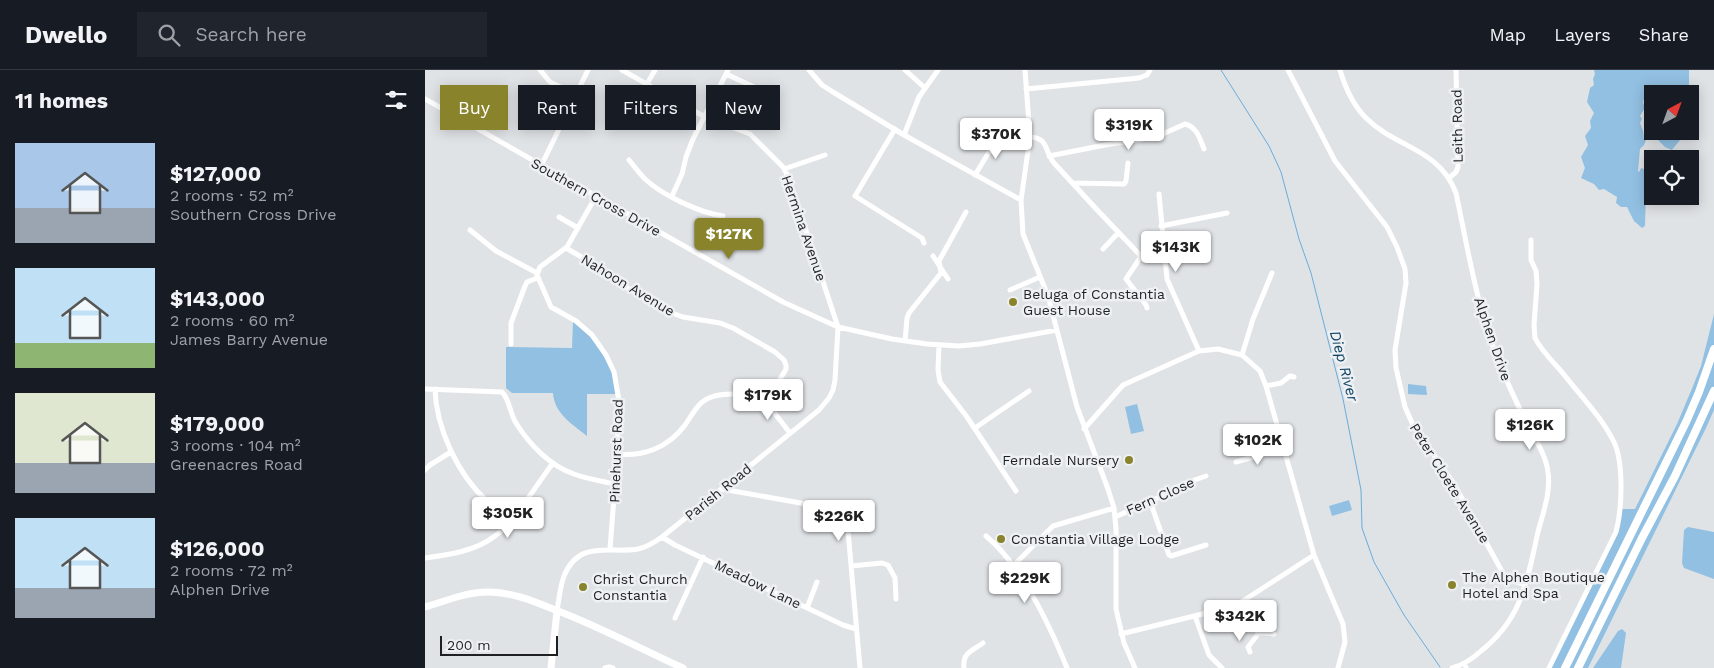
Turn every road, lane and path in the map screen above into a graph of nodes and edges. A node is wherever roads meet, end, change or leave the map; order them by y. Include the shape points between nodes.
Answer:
1 (540, 70) edge
2 (588, 70) edge
3 (622, 70) edge
4 (655, 70) edge
5 (809, 70) edge
6 (905, 70) edge
7 (938, 70) edge
8 (1025, 70) edge
9 (1150, 70) edge
10 (1288, 70) edge
11 (1340, 70) edge
12 (1456, 70) edge
13 (727, 72) edge
14 (647, 84) junction
15 (556, 85) edge
16 (580, 85) edge
17 (753, 85) edge
18 (925, 88) junction
19 (1026, 89) junction
20 (425, 99) edge
21 (705, 117) junction
22 (895, 129) junction
23 (558, 130) edge
24 (1000, 134) dead end
25 (904, 135) junction
26 (1030, 137) junction
27 (1204, 149) dead end
28 (825, 155) dead end
29 (1049, 156) junction
30 (629, 160) dead end
31 (1128, 163) dead end
32 (541, 166) junction
33 (784, 169) junction
34 (975, 174) junction
35 (1449, 178) junction
36 (1073, 183) junction
37 (1159, 194) dead end
38 (595, 196) junction
39 (672, 196) junction
40 (1021, 200) junction
41 (966, 212) dead end
42 (1227, 213) dead end
43 (723, 216) dead end
44 (559, 217) dead end
45 (1161, 226) junction
46 (578, 228) junction
47 (470, 230) dead end
48 (1118, 233) junction
49 (1531, 240) dead end
50 (924, 243) dead end
51 (566, 248) junction
52 (1103, 249) dead end
53 (933, 256) dead end
54 (940, 267) junction
55 (1272, 273) dead end
56 (537, 275) junction
57 (1040, 277) junction
58 (947, 279) dead end
59 (1010, 290) dead end
60 (1147, 308) dead end
61 (838, 327) junction
62 (1057, 330) junction
63 (905, 341) junction
64 (511, 344) dead end
65 (939, 345) junction
66 (1714, 349) edge
67 (1199, 351) junction
68 (1241, 355) junction
69 (1294, 377) dead end
70 (1266, 386) junction
71 (425, 389) edge
72 (435, 390) junction
73 (1029, 391) dead end
74 (1714, 391) edge
75 (768, 400) junction
76 (975, 428) junction
77 (1084, 429) junction
78 (790, 434) junction
79 (1284, 449) junction
80 (451, 452) junction
81 (616, 454) junction
82 (1236, 462) dead end
83 (553, 463) junction
84 (425, 470) edge
85 (1206, 476) dead end
86 (731, 482) junction
87 (615, 484) junction
88 (722, 489) junction
89 (735, 491) junction
90 (1016, 491) dead end
91 (1150, 501) junction
92 (1114, 508) junction
93 (1115, 517) junction
94 (512, 519) junction
95 (662, 536) junction
96 (986, 536) dead end
97 (1206, 545) dead end
98 (610, 549) junction
99 (1314, 555) junction
100 (703, 557) junction
101 (425, 558) edge
102 (851, 566) junction
103 (1013, 566) junction
104 (817, 582) dead end
105 (1525, 585) junction
106 (896, 599) dead end
107 (1235, 606) junction
108 (425, 607) edge
109 (807, 608) junction
110 (557, 611) junction
111 (1195, 616) junction
112 (675, 618) dead end
113 (856, 629) junction
114 (1259, 633) junction
115 (1121, 634) junction
116 (1274, 634) dead end
117 (983, 643) dead end
118 (1250, 652) dead end
119 (1464, 667) edge
120 (551, 668) edge
121 (605, 668) edge
122 (613, 668) edge
123 (683, 668) edge
124 (859, 668) edge
125 (964, 668) edge
126 (1067, 668) edge
127 (1135, 668) edge
128 (1222, 668) edge
129 (1338, 668) edge
130 (1452, 668) edge
131 (1549, 668) edge
132 (1565, 668) edge
133 (1578, 668) edge

1 - 15 street
2 - 16 street
3 - 14 street, Hermina Avenue
4 - 14 street
5 - 22 street via 822,84
6 - 18 street
7 - 18 street
8 - 19 street
9 - 19 street via 1139,78
10 - 105 street, Peter Cloete Avenue via 1335,161 1387,227 1405,269 1396,368 1405,407 1413,425 1454,484 1504,575
11 - 35 street, Alphen Drive via 1353,100 1367,118 1438,164
12 - 35 street, Leith Road via 1458,167
13 - 17 street
13 - 21 street
14 - 21 street, Hermina Avenue
18 - 25 street
19 - 26 street
20 - 32 street, Southern Cross Drive
21 - 33 street, Hermina Avenue via 750,134
21 - 39 street
22 - 25 street
22 - 50 street via 855,196 922,238
23 - 32 street
24 - 34 street
25 - 34 street
26 - 29 street via 1043,141
26 - 40 street
27 - 29 street via 1198,134 1185,124 1156,137
28 - 33 street
29 - 36 street
30 - 39 street via 648,182
31 - 36 street via 1124,184
32 - 38 street, Southern Cross Drive
33 - 61 street, Hermina Avenue
34 - 40 street
35 - 105 street, Alphen Drive via 1457,193 1486,325 1514,398 1548,469 1548,491
36 - 48 street
37 - 45 street
38 - 46 street
38 - 61 street, Southern Cross Drive via 783,302
39 - 43 street via 695,209
40 - 57 street via 1023,234
41 - 54 street via 939,261
42 - 45 street
44 - 46 street
45 - 67 street via 1167,279
46 - 51 street
47 - 56 street via 496,251
48 - 52 street
48 - 60 street via 1141,258 1126,279
49 - 131 street via 1531,260 1537,284 1535,338 1613,441 1617,448 1621,487 1616,532
51 - 56 street via 540,267
51 - 75 street, Nahoon Avenue via 669,312 727,325 775,352 784,360 786,369
53 - 54 street
54 - 58 street
54 - 63 street via 941,273 907,318
55 - 68 street
56 - 64 street via 525,286 511,325
56 - 81 street, Pinehurst Road via 551,307 576,321 597,341 614,372 618,393
57 - 59 street
57 - 62 street
61 - 63 street, Southern Cross Drive
61 - 78 street, Parish Road via 835,380 829,398
62 - 65 street, Southern Cross Drive via 980,344
62 - 77 street
63 - 65 street, Southern Cross Drive
65 - 76 street via 937,370 940,382
66 - 132 highway via 1687,420
67 - 68 street via 1218,349
67 - 77 street via 1123,385
68 - 70 street via 1260,372
69 - 70 street
70 - 79 street
71 - 72 street
72 - 80 street via 436,410
72 - 83 street via 500,391 521,432
73 - 76 street
74 - 133 highway
75 - 78 street
75 - 81 street via 747,394 710,397 698,406 667,443 644,453
76 - 90 street
77 - 92 street
78 - 86 street, Parish Road
79 - 82 street
79 - 99 street
80 - 84 street
80 - 94 street via 481,494
81 - 87 street, Pinehurst Road
83 - 87 street via 575,475
83 - 94 street
85 - 91 street, Fern Close
86 - 88 street, Parish Road
86 - 89 street
87 - 98 street, Pinehurst Road
88 - 89 street
88 - 95 street, Parish Road
89 - 102 street via 840,510 847,519
91 - 93 street, Fern Close
91 - 97 street via 1169,555
92 - 93 street
92 - 103 street via 1053,526
93 - 115 street via 1115,595
94 - 101 street via 495,537 478,546
95 - 98 street, Parish Road via 644,547
95 - 100 street, Meadow Lane
96 - 103 street
98 - 110 street, Parish Road via 588,552 571,564 562,581
99 - 107 street
99 - 129 street via 1345,630
100 - 109 street, Meadow Lane
100 - 112 street
102 - 106 street via 888,565 895,578
102 - 113 street
103 - 126 street via 1046,622
104 - 109 street
105 - 119 street, Alphen Drive via 1505,629
107 - 111 street
107 - 114 street
108 - 110 main road via 462,595 489,592 520,596
109 - 113 street, Meadow Lane
110 - 120 main road
110 - 123 main road
111 - 115 street
111 - 128 street via 1209,655
113 - 124 street
114 - 116 street
114 - 118 street via 1249,647
115 - 127 street
117 - 125 street via 965,656
119 - 130 street, Alphen Drive
121 - 122 street

